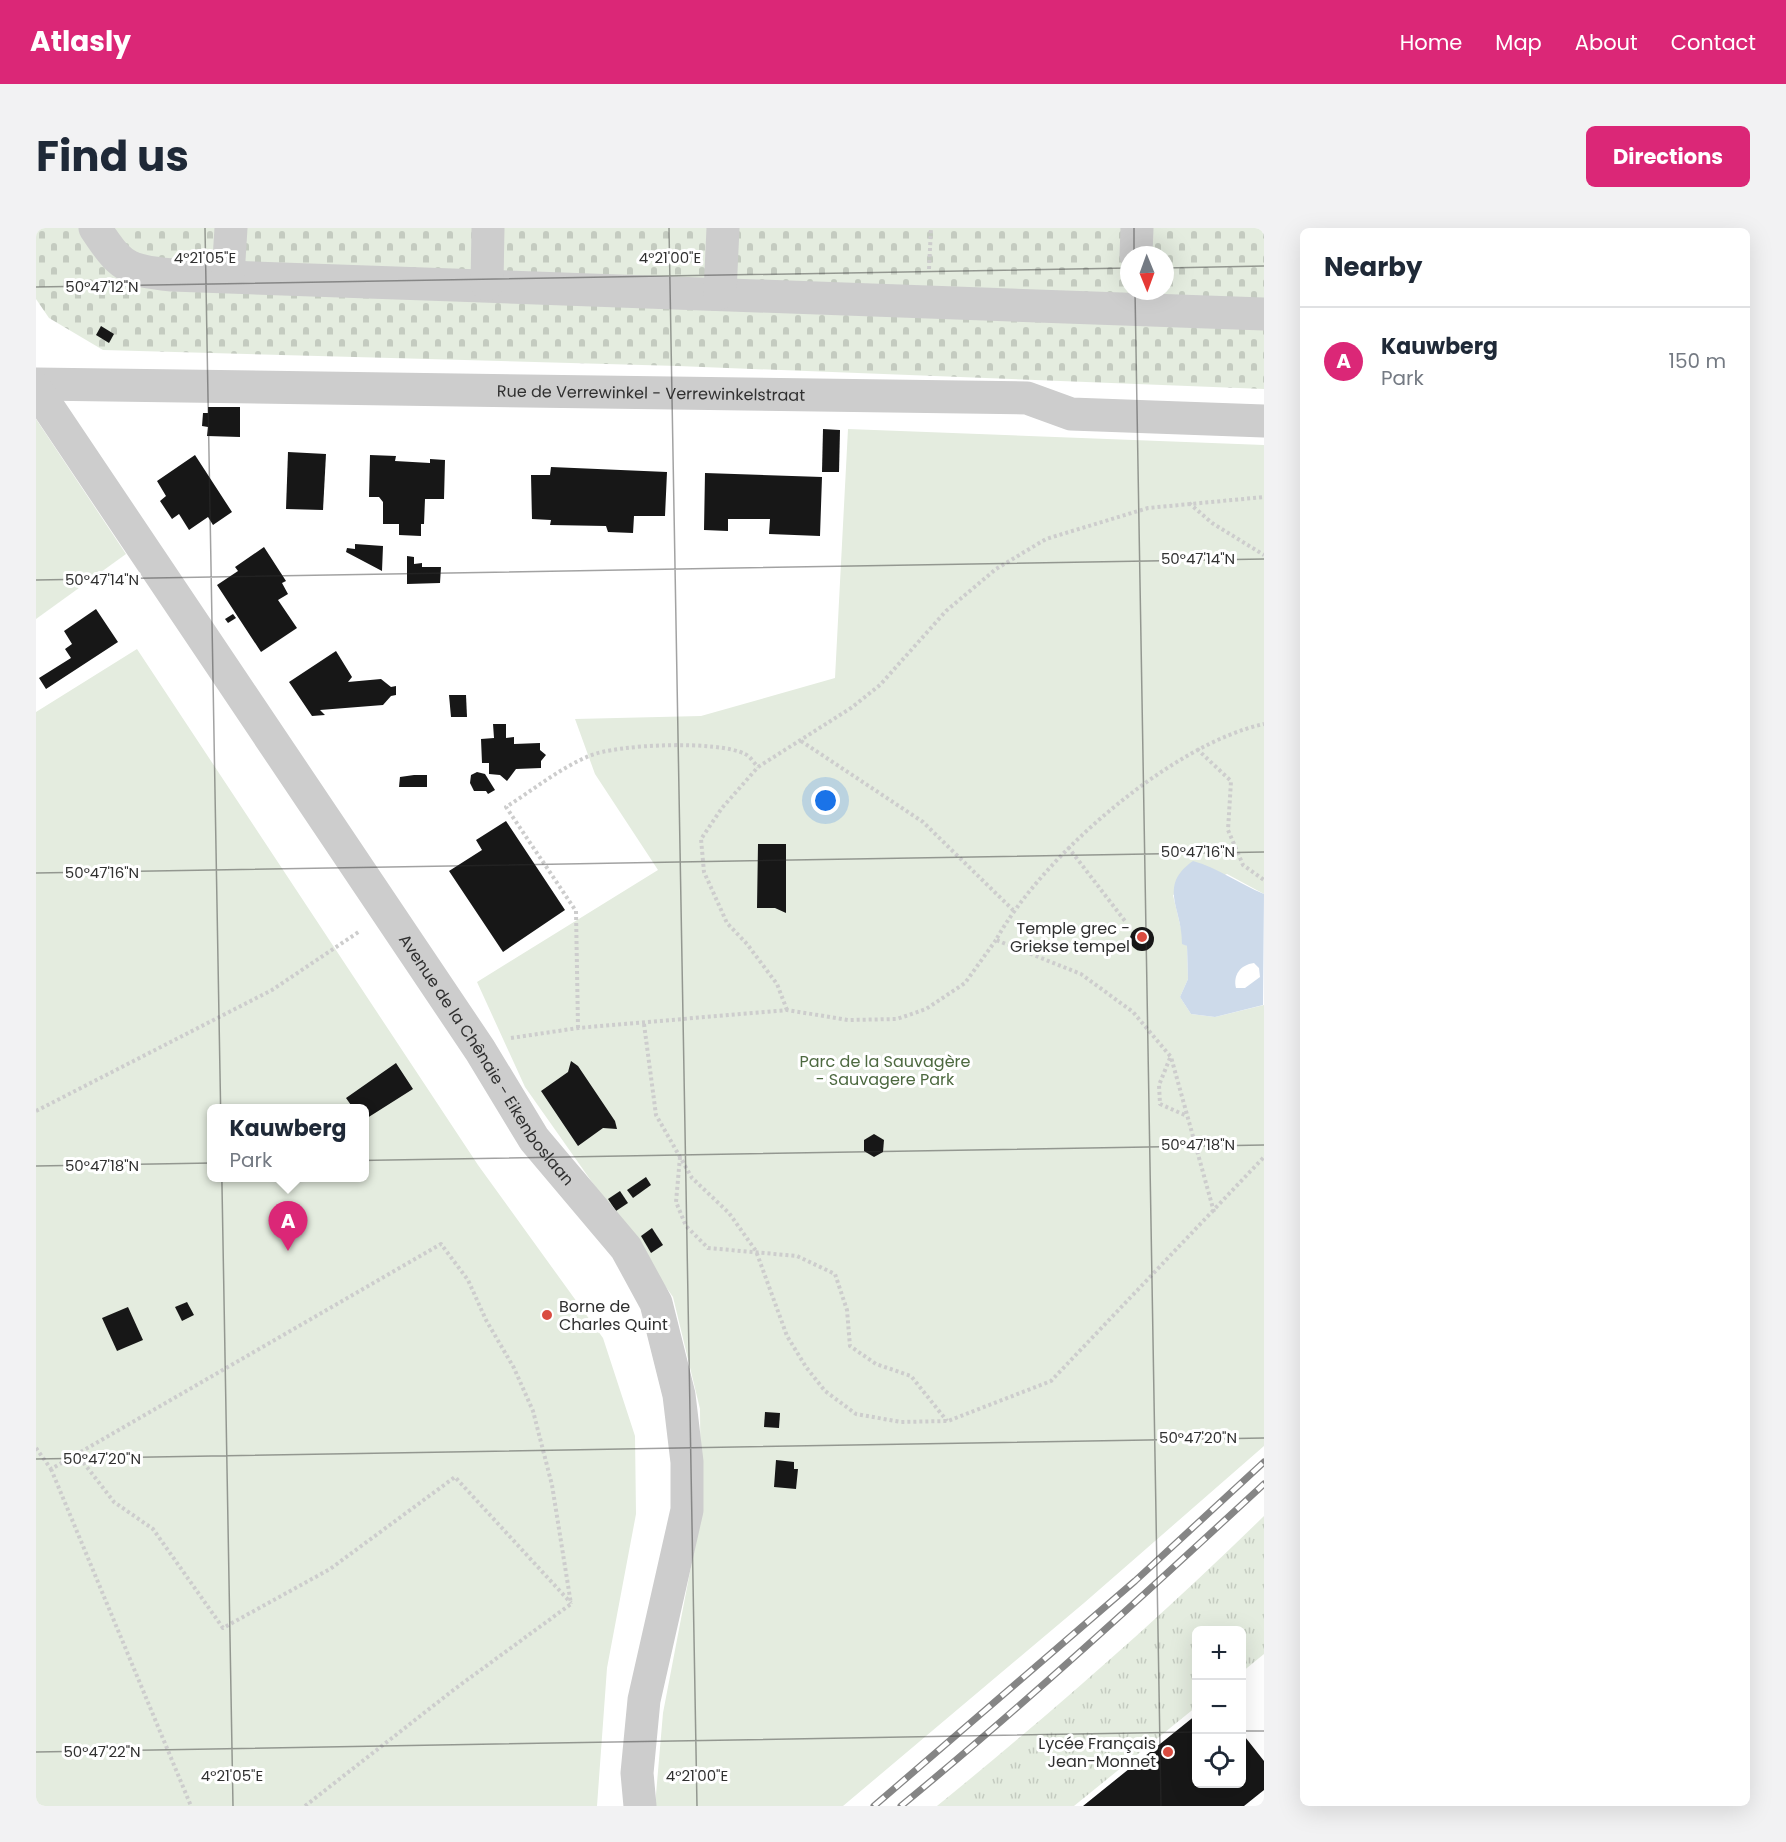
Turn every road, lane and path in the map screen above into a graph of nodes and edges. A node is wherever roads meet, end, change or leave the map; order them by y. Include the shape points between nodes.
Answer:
1 (95, 228) edge
2 (231, 228) edge
3 (488, 228) edge
4 (723, 228) edge
5 (931, 228) edge
6 (1137, 228) edge
7 (1136, 246) edge
8 (228, 276) junction
9 (487, 284) junction
10 (720, 293) junction
11 (1134, 301) edge
12 (927, 303) junction
13 (1264, 314) edge
14 (36, 384) edge
15 (36, 389) edge
16 (1264, 421) edge
17 (1264, 497) edge
18 (1189, 503) junction
19 (1264, 555) edge
20 (1264, 724) edge
21 (801, 741) junction
22 (1197, 749) junction
23 (758, 767) junction
24 (1068, 848) junction
25 (1264, 880) edge
26 (1013, 910) junction
27 (388, 913) junction
28 (1125, 921) dead end
29 (996, 940) junction
30 (787, 1010) junction
31 (644, 1024) junction
32 (578, 1028) junction
33 (480, 1050) junction
34 (1171, 1057) junction
35 (36, 1111) edge
36 (1187, 1116) junction
37 (680, 1156) junction
38 (1264, 1157) edge
39 (1214, 1212) junction
40 (756, 1251) junction
41 (948, 1421) junction
42 (36, 1448) edge
43 (76, 1453) junction
44 (51, 1469) junction
45 (571, 1604) junction
46 (191, 1806) edge
47 (305, 1806) edge
48 (640, 1806) edge

1 - 8 street via 115,258 128,267 171,275
2 - 8 street
3 - 9 street
4 - 10 street
5 - 12 path
6 - 7 street
8 - 9 street
9 - 10 street
10 - 12 street
11 - 12 street
11 - 13 street
14 - 16 street, Rue de Verrewinkel - Verrewinkelstraat via 1027,398 1071,414
15 - 27 street, Avenue de la Chênaie - Eikenboslaan
17 - 18 path
18 - 19 path via 1212,523
18 - 21 path via 1148,508 1046,539 996,569 946,611 880,685
20 - 22 path
21 - 23 path
21 - 26 path via 923,822
22 - 24 path via 1122,802
22 - 25 path via 1231,781 1228,830 1243,865
23 - 30 path via 701,839 704,872 727,923 777,984
23 - 32 path via 746,754 712,747 609,750 561,771 506,807 576,911
24 - 26 path
24 - 28 path
26 - 29 path
27 - 33 street, Avenue de la Chênaie - Eikenboslaan
27 - 35 path via 272,990
29 - 30 path via 965,983 926,1009 897,1019 848,1020
29 - 34 path via 1081,974 1133,1012
30 - 31 path
31 - 32 path
31 - 37 path via 656,1115
32 - 33 path via 502,1040
33 - 48 street, Avenue de la Chênaie - Eikenboslaan via 534,1139 626,1248 656,1304 680,1395 687,1510 644,1700 637,1773
34 - 36 path
34 - 36 path via 1159,1085 1160,1104
36 - 39 path
37 - 40 path via 692,1178 729,1212
37 - 40 path via 676,1202 686,1226 708,1248
38 - 39 path
39 - 41 path via 1051,1381
40 - 41 path via 797,1256 836,1274 848,1310 850,1346 876,1364 911,1376
40 - 41 path via 787,1336 825,1391 856,1414 901,1422
42 - 44 path
43 - 44 path
43 - 45 path via 114,1502 153,1529 223,1628 330,1569 454,1477
43 - 45 path via 441,1244 468,1280 533,1411 552,1485
44 - 46 path
45 - 47 path

